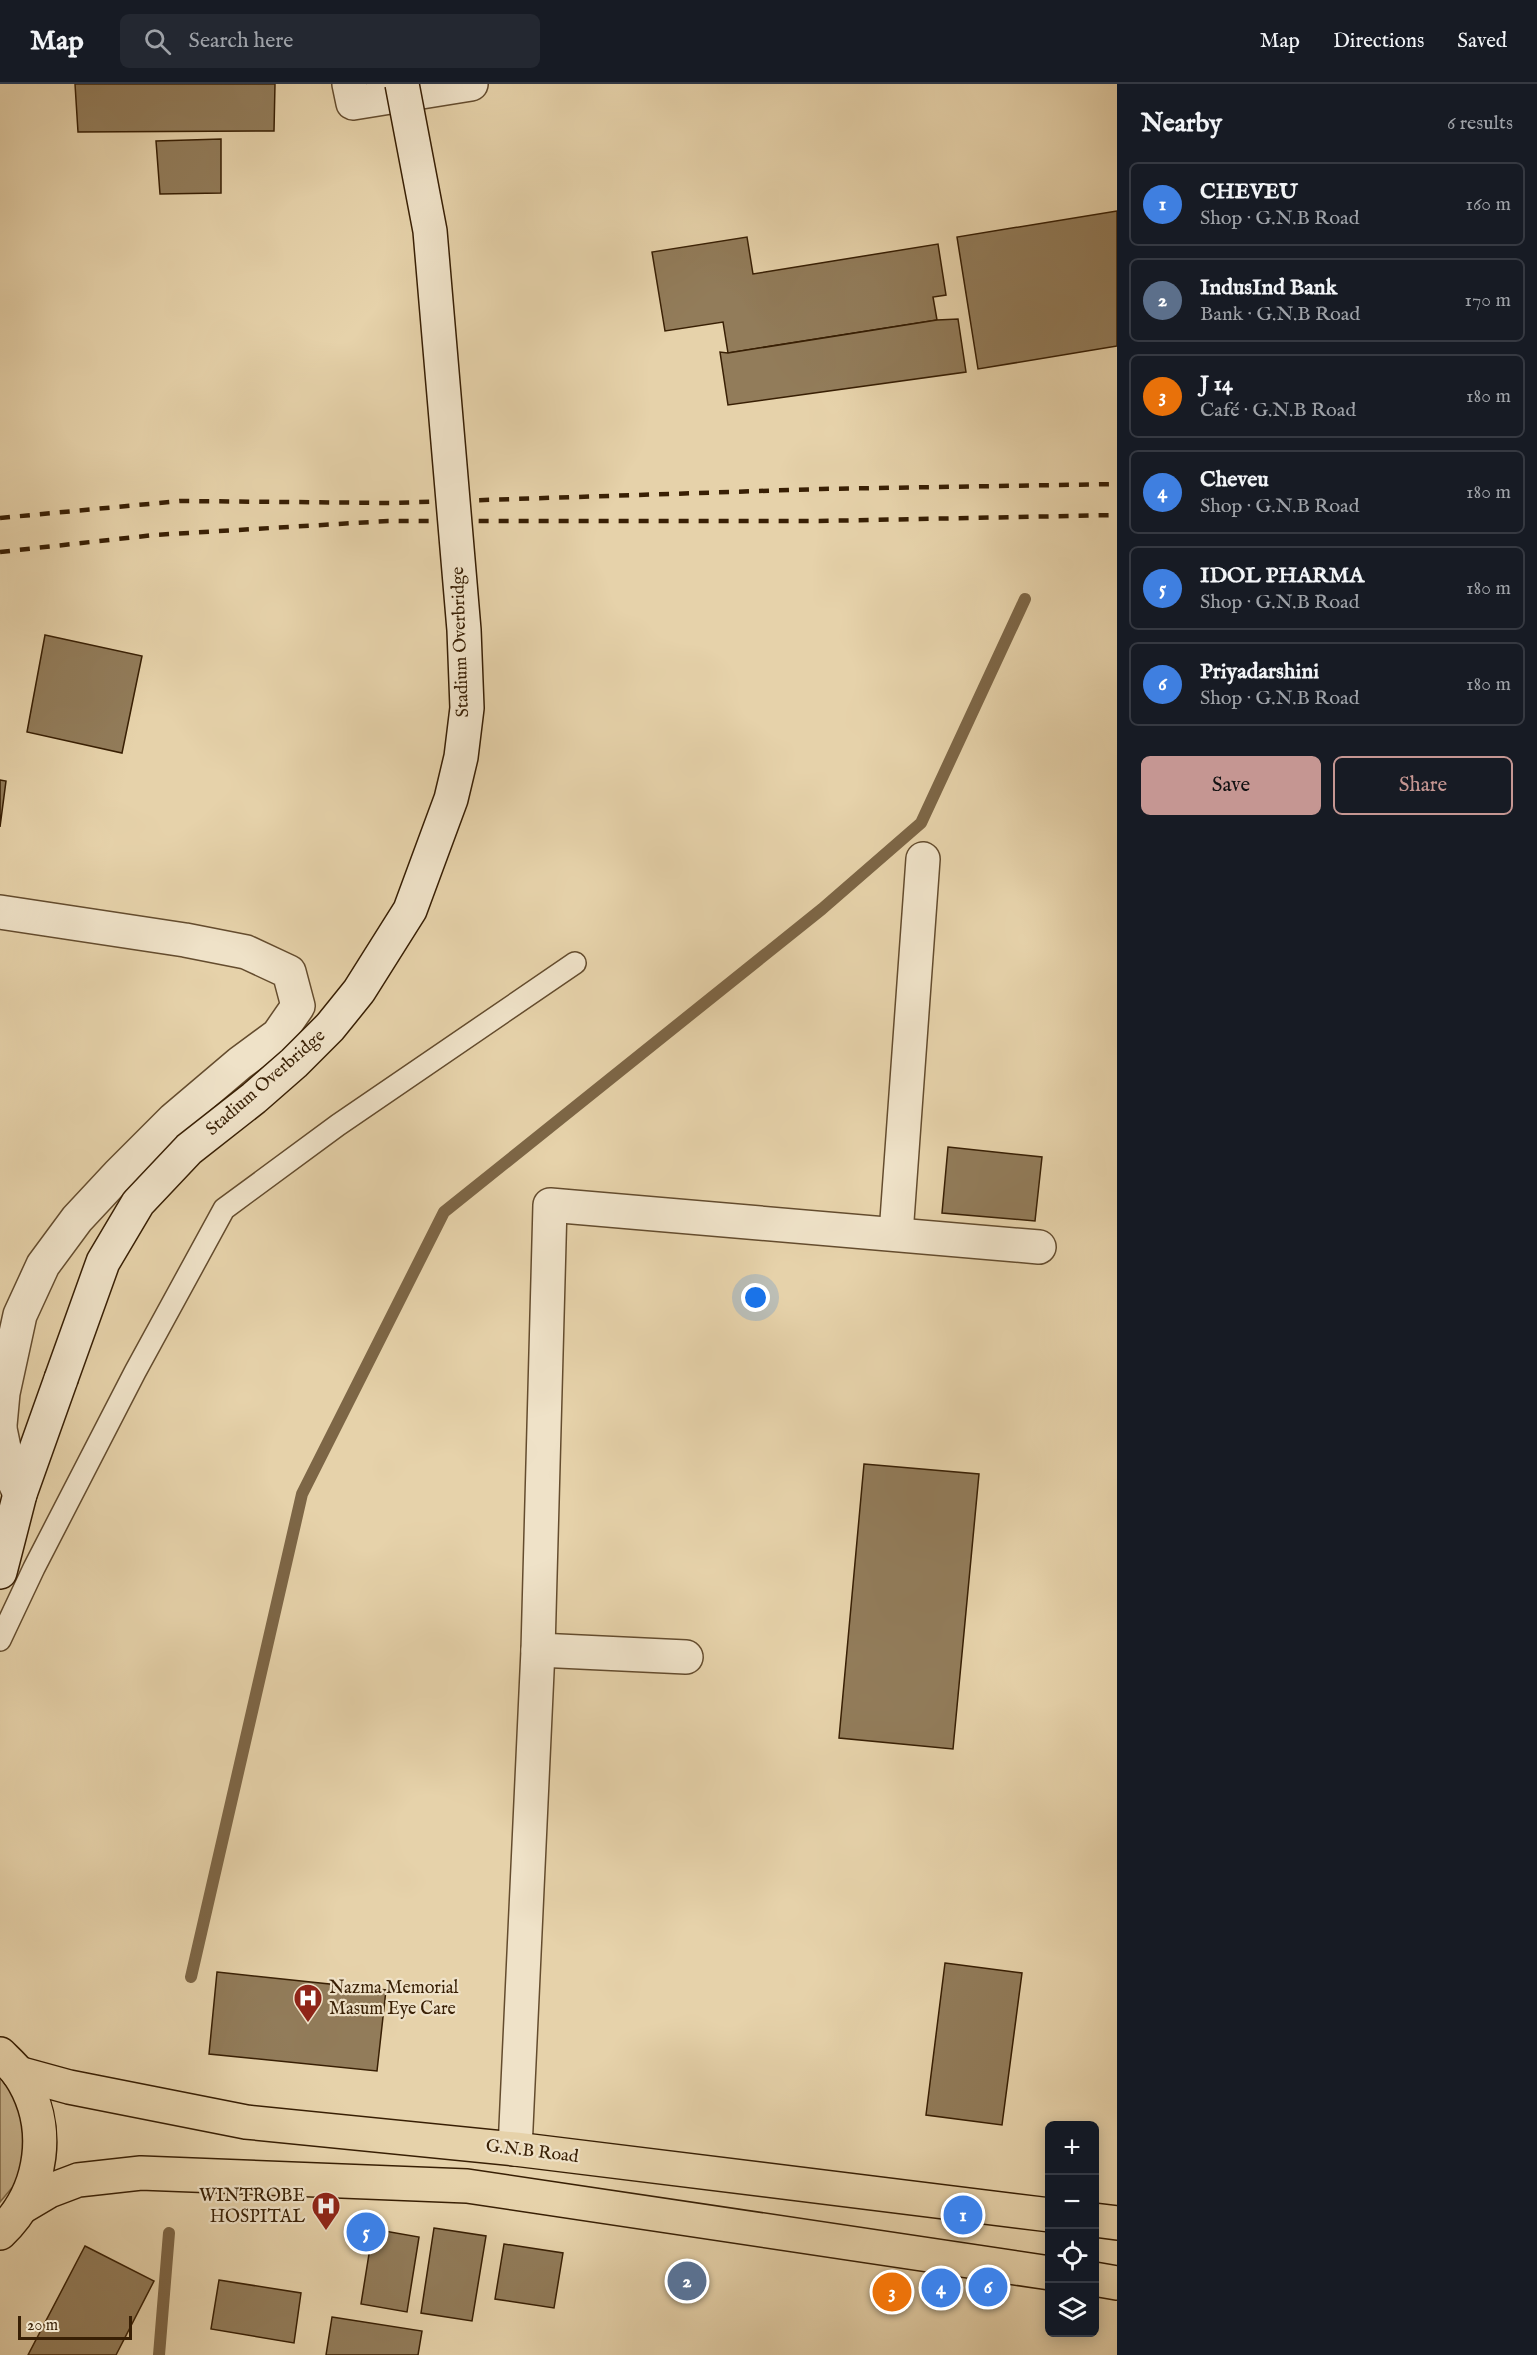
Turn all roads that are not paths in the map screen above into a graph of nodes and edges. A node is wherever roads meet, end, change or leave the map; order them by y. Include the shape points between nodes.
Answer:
1 (349, 84) edge
2 (402, 84) edge
3 (458, 85) edge
4 (923, 859) dead end
5 (0, 912) edge
6 (575, 963) dead end
7 (896, 1234) junction
8 (1040, 1247) dead end
9 (0, 1427) edge
10 (20, 1494) junction
11 (0, 1572) edge
12 (0, 1640) edge
13 (538, 1650) junction
14 (686, 1657) dead end
15 (9, 2063) edge
16 (515, 2149) junction
17 (22, 2207) junction
18 (1045, 2214) edge
19 (1099, 2221) edge
20 (1117, 2223) edge
21 (0, 2233) edge
22 (1045, 2272) edge
23 (1099, 2280) edge
24 (1117, 2283) edge

1 - 3 street via 353,104
2 - 10 street, Stadium Overbridge, bridge via 430,231 464,630 467,708 451,799 410,910 358,991 294,1063 189,1149 138,1203 103,1262
4 - 7 street
5 - 9 street via 246,952 289,972 298,1006 278,1035 174,1119 134,1159 77,1220 43,1265 20,1315 3,1393
6 - 12 lane via 338,1125 224,1209 129,1383
7 - 8 street
7 - 13 street via 550,1205
9 - 10 street via 8,1467
10 - 11 street, Stadium Overbridge
13 - 14 street
13 - 16 street
15 - 16 main road, G.N.B Road via 69,2087 246,2122
15 - 17 main road via 34,2104 41,2139 37,2174
16 - 18 main road, G.N.B Road
17 - 21 main road
17 - 22 main road via 78,2180 141,2173 467,2186
19 - 20 main road
23 - 24 main road

